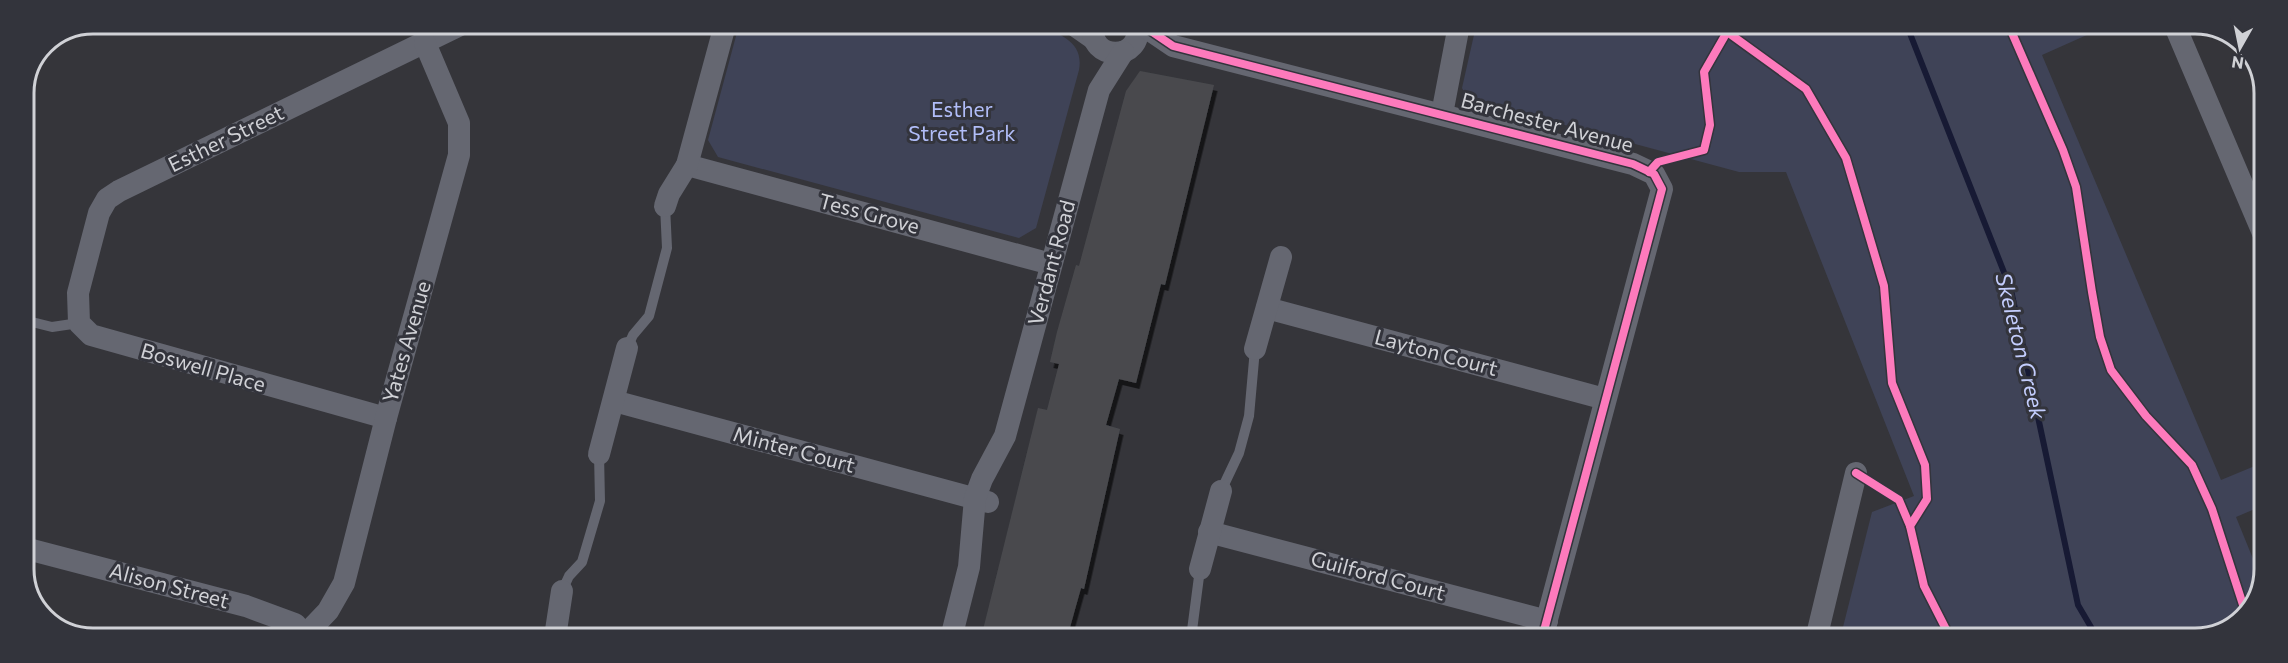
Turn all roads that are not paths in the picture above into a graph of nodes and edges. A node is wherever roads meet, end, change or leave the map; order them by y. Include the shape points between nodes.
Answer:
1 (443, 34) edge
2 (723, 34) edge
3 (1137, 34) edge
4 (1155, 34) edge
5 (1458, 34) edge
6 (2179, 34) edge
7 (1094, 36) edge
8 (425, 43) junction
9 (1173, 46) junction
10 (1126, 51) junction
11 (1099, 90) junction
12 (1442, 114) junction
13 (687, 165) junction
14 (2253, 204) edge
15 (665, 206) joint
16 (1281, 257) dead end
17 (1051, 264) junction
18 (1267, 308) junction
19 (34, 323) edge
20 (79, 323) junction
21 (627, 348) joint
22 (1255, 349) joint
23 (1605, 399) junction
24 (614, 401) junction
25 (386, 418) junction
26 (599, 454) joint
27 (1856, 473) dead end
28 (1221, 491) joint
29 (982, 500) junction
30 (1209, 532) junction
31 (35, 551) edge
32 (1200, 569) joint
33 (562, 591) joint
34 (299, 628) edge
35 (314, 628) edge
36 (556, 628) edge
37 (954, 628) edge
38 (1192, 628) edge
39 (1542, 628) edge
40 (1545, 628) edge
41 (1819, 628) edge

1 - 8 street, Esther Street
2 - 13 street
3 - 10 street, Verdant Road
4 - 9 street, Barchester Avenue
5 - 12 street
6 - 14 street
7 - 10 street via 1108,52
7 - 11 street, Verdant Road
8 - 20 street, Esther Street via 107,199 99,213 78,292
8 - 25 street, Yates Avenue via 459,123 459,155
9 - 10 street, Barchester Avenue
9 - 12 street, Barchester Avenue
10 - 11 street, Verdant Road
11 - 17 street, Verdant Road
12 - 23 street, Barchester Avenue via 1633,164 1654,174 1662,189
13 - 15 street
13 - 17 street, Tess Grove
15 - 21 lane via 667,248 649,316
16 - 18 street
17 - 29 street, Verdant Road via 1005,436 982,479
18 - 22 street
18 - 23 street, Layton Court
19 - 20 lane via 52,327
20 - 25 street, Boswell Place via 92,335 108,341
21 - 24 street
22 - 28 lane via 1249,416 1239,453
23 - 40 street, Barchester Avenue
24 - 26 street
24 - 29 street, Minter Court
25 - 35 street, Yates Avenue via 344,583
26 - 33 lane via 600,501 582,561
27 - 41 street
28 - 30 street
29 - 37 street, Verdant Road
30 - 32 street
30 - 39 street, Guilford Court
31 - 34 street, Alison Street via 246,606
32 - 38 lane
33 - 36 street

